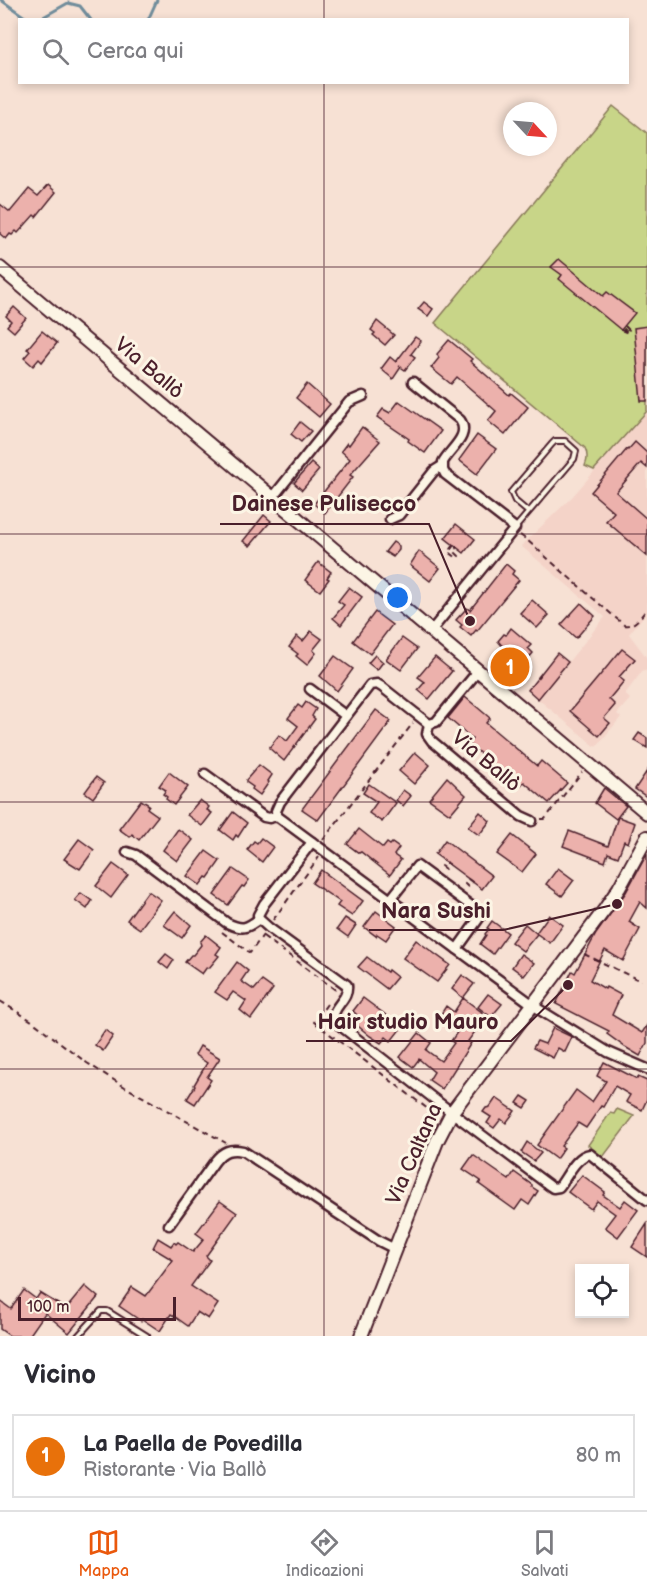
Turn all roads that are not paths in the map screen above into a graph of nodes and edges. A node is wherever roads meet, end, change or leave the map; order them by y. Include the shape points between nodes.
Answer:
1 (0, 268) edge
2 (412, 382) dead end
3 (363, 396) dead end
4 (442, 466) junction
5 (273, 497) junction
6 (528, 512) junction
7 (390, 519) dead end
8 (514, 530) junction
9 (431, 631) junction
10 (478, 671) junction
11 (310, 689) dead end
12 (346, 716) junction
13 (426, 722) junction
14 (205, 774) dead end
15 (647, 813) edge
16 (277, 816) junction
17 (532, 821) road end
18 (647, 837) edge
19 (315, 845) junction
20 (126, 852) dead end
21 (390, 900) junction
22 (259, 919) junction
23 (457, 949) junction
24 (532, 1005) junction
25 (646, 1067) edge
26 (452, 1112) junction
27 (646, 1196) edge
28 (169, 1225) dead end
29 (395, 1249) junction
30 (78, 1336) edge
31 (147, 1336) edge
32 (361, 1336) edge

1 - 5 main road, Via Ballò
2 - 4 street via 463,425 464,433
3 - 5 street via 349,402
4 - 7 street via 399,515
4 - 8 street via 445,474
5 - 9 main road, Via Ballò
6 - 6 lane via 574,459 576,452 565,441 555,441 511,492 514,501
6 - 8 lane
8 - 9 street
9 - 10 main road, Via Ballò
10 - 13 street, Via Ballò via 436,722
10 - 15 main road, Via Ballò
11 - 12 street
12 - 13 street via 364,691 377,684
12 - 16 street via 280,802
13 - 17 street, Via Ballò via 432,741
14 - 16 street via 264,817
16 - 19 street
18 - 24 main road, Via Caltana via 619,888
19 - 21 street
19 - 22 street via 259,911
20 - 22 street via 136,855 227,923 242,928
21 - 23 street
21 - 23 street via 417,866 482,914
22 - 26 street via 347,985 347,994 333,1013 333,1020
23 - 24 street
24 - 25 street via 599,1047
24 - 26 main road, Via Caltana
26 - 27 street via 554,1188 559,1187 580,1158 590,1154
26 - 29 main road, Via Caltana
28 - 29 street via 214,1161 230,1149 243,1151
29 - 32 main road, Via Caltana
30 - 31 lane via 101,1311

